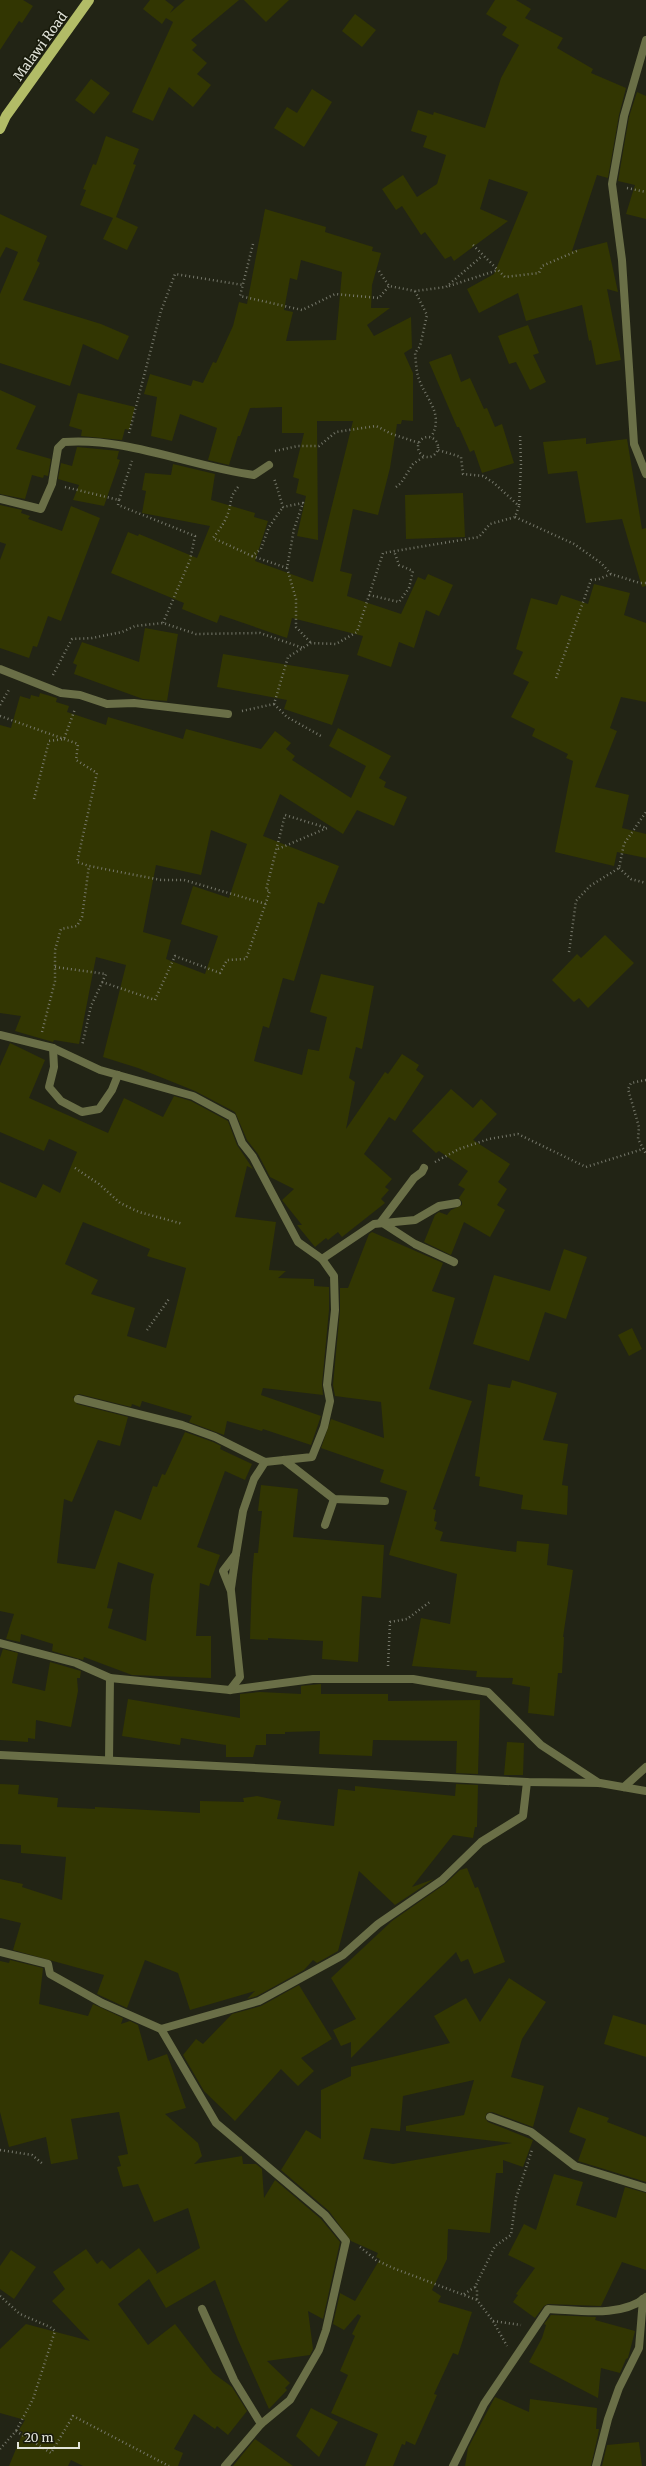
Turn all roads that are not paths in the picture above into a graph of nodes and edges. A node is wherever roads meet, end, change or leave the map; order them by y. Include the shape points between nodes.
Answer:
1 (89, 0) edge
2 (646, 40) edge
3 (0, 129) edge
4 (269, 465) road end
5 (646, 474) edge
6 (0, 499) edge
7 (0, 669) edge
8 (228, 714) road end
9 (0, 1035) edge
10 (53, 1048) junction
11 (118, 1075) junction
12 (424, 1168) road end
13 (457, 1204) dead end
14 (381, 1222) junction
15 (322, 1259) junction
16 (454, 1262) dead end
17 (78, 1399) dead end
18 (284, 1460) junction
19 (264, 1462) junction
20 (334, 1499) junction
21 (385, 1500) dead end
22 (325, 1525) dead end
23 (0, 1643) edge
24 (110, 1678) junction
25 (230, 1690) junction
26 (0, 1755) edge
27 (109, 1760) junction
28 (646, 1767) edge
29 (527, 1782) junction
30 (600, 1783) junction
31 (624, 1786) junction
32 (646, 1791) edge
33 (0, 1952) edge
34 (161, 2029) junction
35 (490, 2117) dead end
36 (646, 2188) edge
37 (644, 2298) edge
38 (202, 2309) dead end
39 (261, 2424) junction
40 (225, 2466) edge
41 (454, 2466) edge
42 (596, 2466) edge

1 - 3 main road, Malawi Road via 6,116
2 - 5 street via 624,116 612,184 622,260 634,444
4 - 6 street via 254,475 136,449 80,441 64,442 58,448 52,484 41,509
7 - 8 street via 61,693 80,695 107,704 134,703
9 - 10 street
10 - 11 street via 100,1070
10 - 11 street via 54,1067 49,1087 61,1101 82,1112 99,1109 112,1090
11 - 15 street via 193,1096 232,1117 242,1143 253,1157 298,1242
12 - 14 street
13 - 14 street via 439,1206 415,1220 400,1223
14 - 15 street via 366,1228
14 - 16 street via 415,1244
15 - 18 street via 334,1276 335,1310 327,1386 330,1401 324,1427 312,1457
17 - 19 street via 182,1425 215,1437
18 - 19 street
18 - 20 street
19 - 25 street via 254,1479 243,1511 236,1554 223,1571 231,1591 240,1676
20 - 21 street
20 - 22 street
23 - 24 street via 76,1663
24 - 25 street
24 - 27 street
25 - 30 street via 313,1678 412,1679 488,1692 541,1745
26 - 27 street
27 - 29 street
28 - 31 street
29 - 30 street
29 - 34 street via 523,1816 481,1842 442,1880 378,1924 343,1955 259,2001
30 - 31 street
31 - 32 street
33 - 34 street via 48,1964 50,1974 102,2003
34 - 39 street via 216,2123 325,2214 346,2241 319,2350 290,2400
35 - 36 street via 516,2125 537,2136 575,2166
37 - 41 street via 621,2308 599,2311 548,2309 484,2404
37 - 42 street via 639,2348 619,2388
38 - 39 street via 234,2380
39 - 40 street

